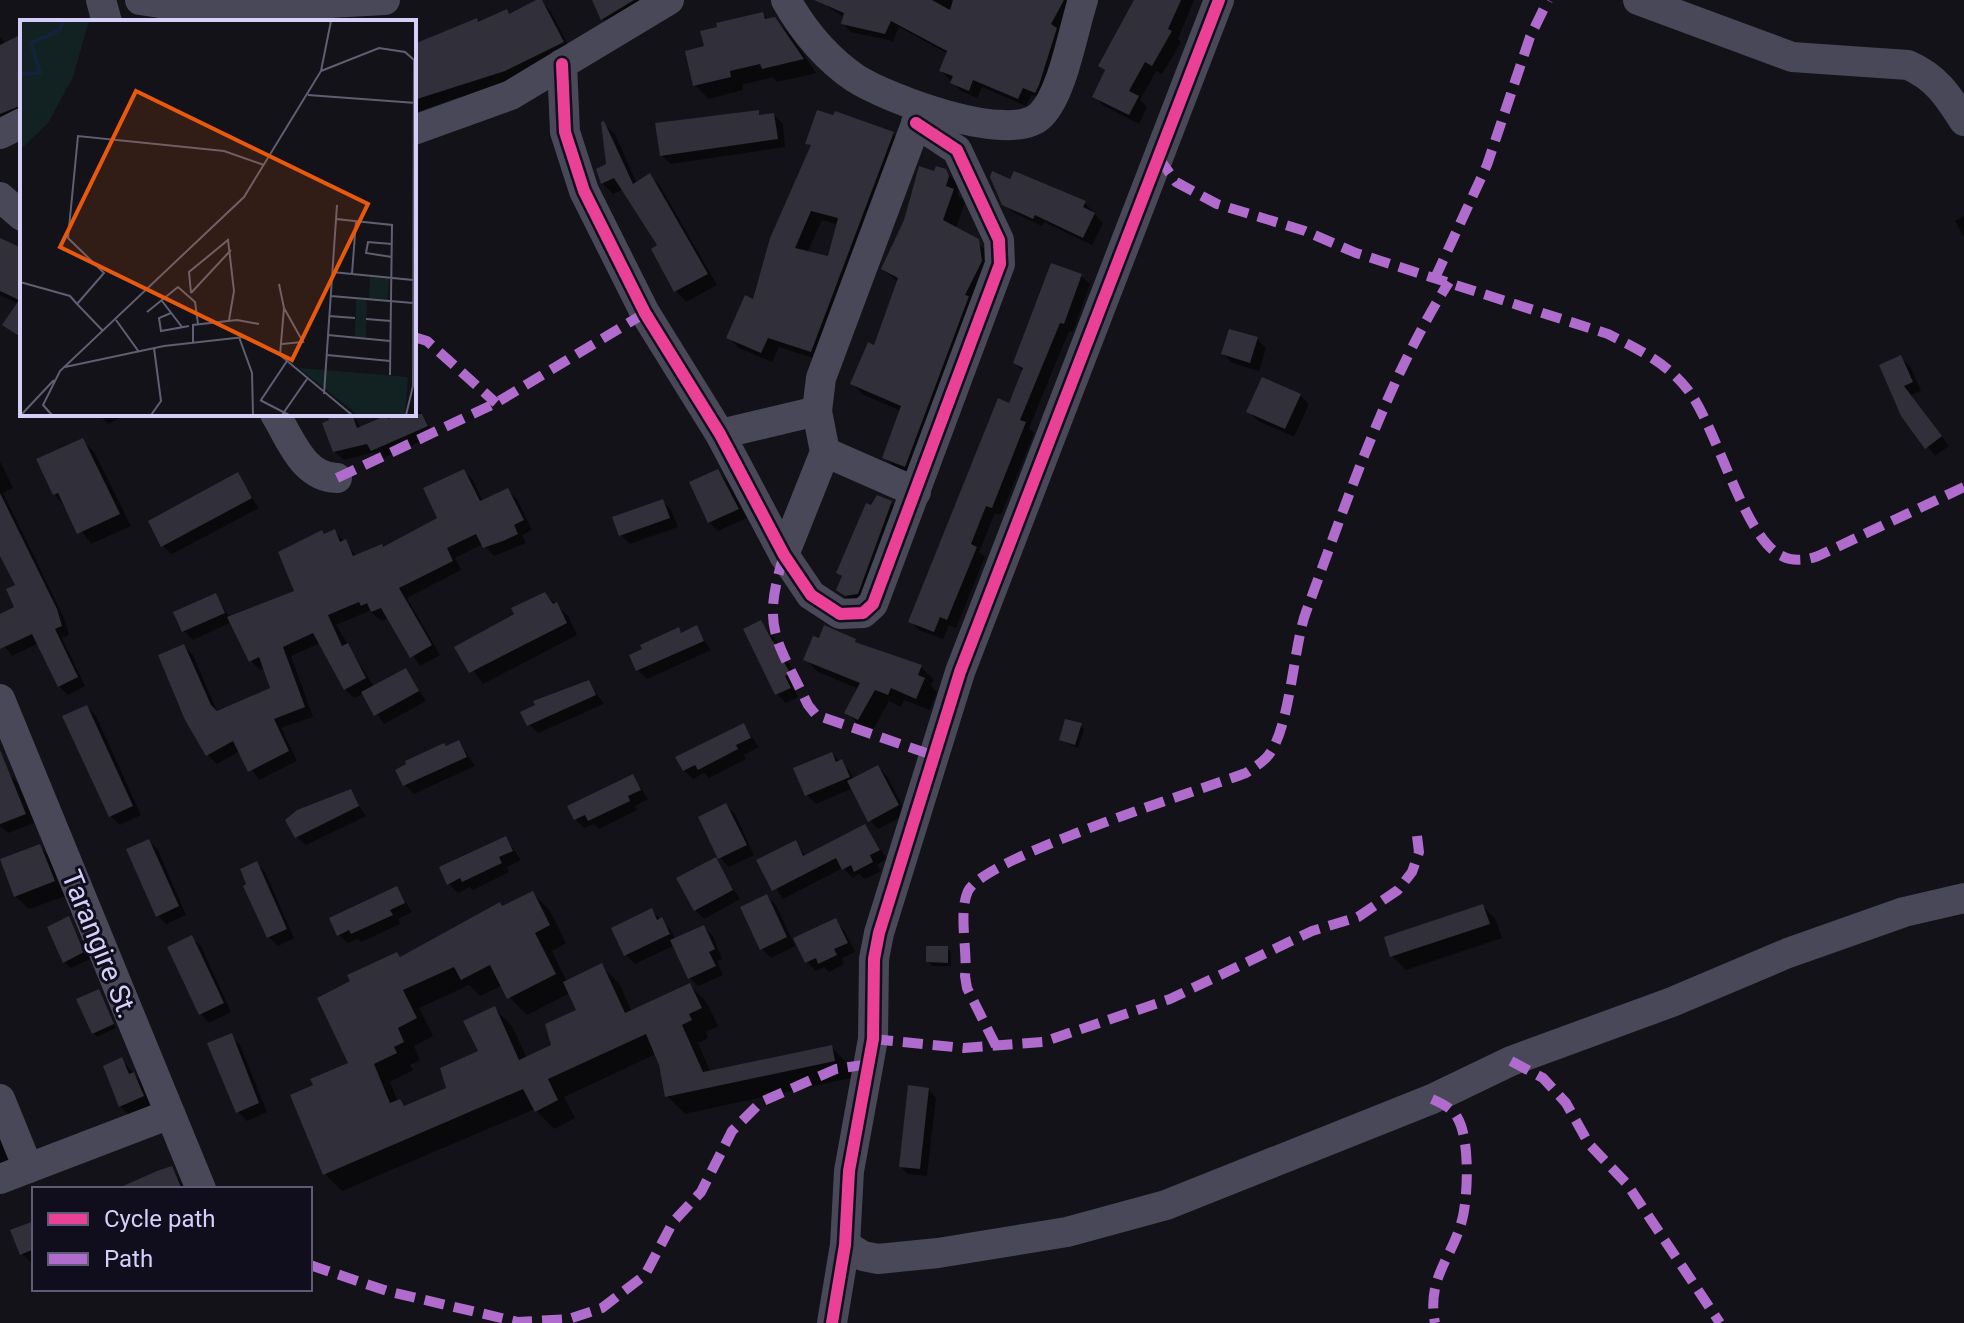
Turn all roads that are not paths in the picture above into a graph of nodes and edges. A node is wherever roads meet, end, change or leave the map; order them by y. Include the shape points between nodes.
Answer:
1 (101, 0) edge
2 (140, 0) edge
3 (385, 0) edge
4 (669, 0) edge
5 (786, 0) edge
6 (1083, 0) edge
7 (1219, 0) edge
8 (1638, 0) edge
9 (106, 20) edge
10 (562, 64) junction
11 (919, 115) junction
12 (1964, 121) edge
13 (20, 124) edge
14 (416, 129) edge
15 (0, 134) edge
16 (0, 197) edge
17 (20, 214) edge
18 (817, 411) junction
19 (276, 416) edge
20 (720, 434) junction
21 (825, 452) junction
22 (337, 478) dead end
23 (916, 492) junction
24 (784, 555) junction
25 (0, 699) edge
26 (8, 743) edge
27 (1964, 898) edge
28 (0, 1099) edge
29 (170, 1114) junction
30 (28, 1168) junction
31 (0, 1179) edge
32 (200, 1187) edge
33 (845, 1245) junction
34 (832, 1323) edge

1 - 9 street
2 - 3 street via 272,6
4 - 10 street
5 - 11 street via 804,31 855,78
6 - 11 street via 1053,98 1040,117 1024,124 981,124
7 - 33 street via 960,672 879,933 873,1039 849,1171
8 - 12 street via 1792,57 1908,65 1943,88
10 - 14 street via 486,106
10 - 20 street via 565,132 584,191 645,313
11 - 18 street via 821,378
11 - 23 street via 957,150 999,240 1000,264
13 - 15 street
16 - 17 street
18 - 20 street
18 - 21 street
19 - 22 street via 310,471
20 - 24 street
21 - 23 street
21 - 24 street
23 - 24 street via 873,604 863,613 840,614 811,595
25 - 26 street, Tarangire St.
26 - 29 street, Tarangire St.
27 - 33 street via 1904,912 1788,953 1166,1205 1067,1232 938,1253 878,1259
28 - 30 street
29 - 30 street
29 - 32 street, Tarangire St.
30 - 31 street
33 - 34 street

